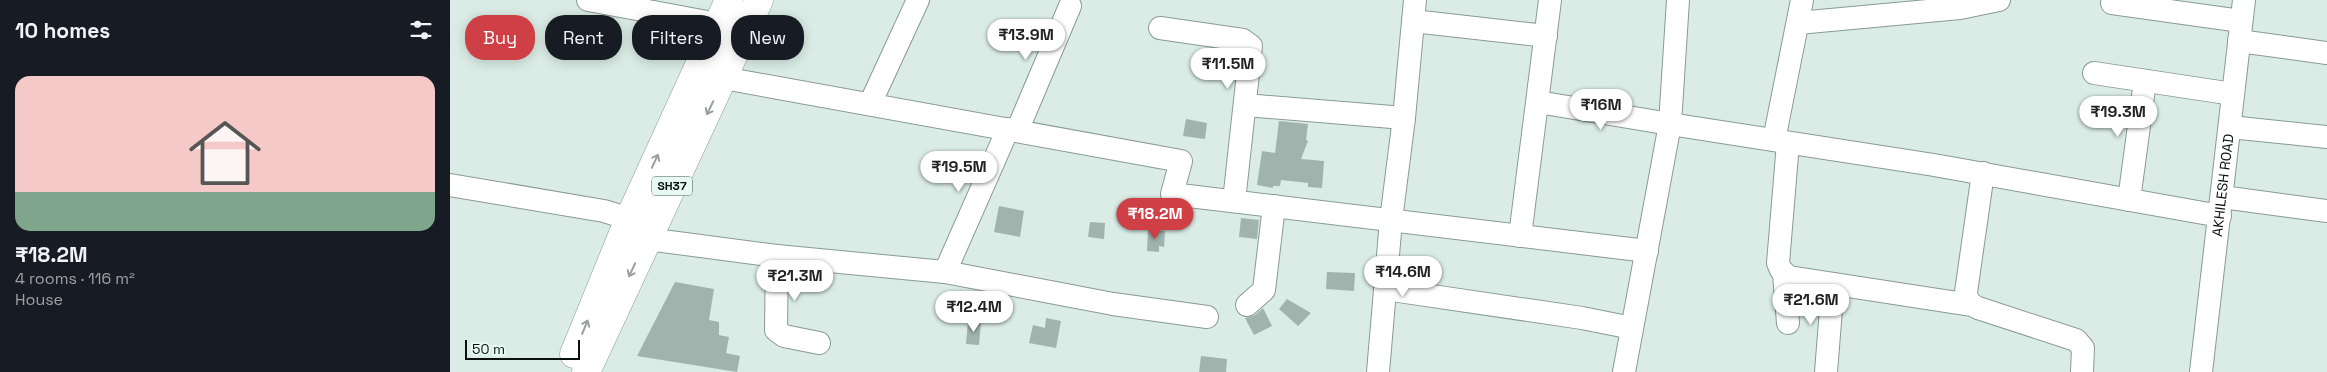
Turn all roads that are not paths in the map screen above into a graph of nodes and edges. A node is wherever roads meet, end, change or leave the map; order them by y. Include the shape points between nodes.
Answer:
1 (588, 0) edge
2 (759, 0) edge
3 (918, 0) edge
4 (1550, 0) edge
5 (1678, 0) edge
6 (1802, 0) edge
7 (1999, 0) edge
8 (2112, 3) dead end
9 (1070, 6) dead end
10 (1414, 10) edge
11 (724, 12) edge
12 (2241, 21) edge
13 (1798, 23) junction
14 (1160, 28) dead end
15 (1546, 36) junction
16 (2327, 53) edge
17 (696, 73) junction
18 (2094, 73) dead end
19 (724, 78) junction
20 (2145, 81) junction
21 (2234, 94) junction
22 (1538, 102) junction
23 (870, 104) junction
24 (1245, 105) junction
25 (1404, 118) junction
26 (1670, 124) junction
27 (2230, 127) junction
28 (1012, 130) junction
29 (2327, 137) edge
30 (1781, 141) junction
31 (1982, 174) junction
32 (450, 185) edge
33 (2129, 200) junction
34 (1234, 201) junction
35 (1274, 206) junction
36 (2221, 207) junction
37 (2327, 211) edge
38 (1391, 220) junction
39 (643, 228) junction
40 (1520, 236) junction
41 (1646, 251) junction
42 (777, 256) junction
43 (945, 272) junction
44 (1784, 274) junction
45 (1833, 284) junction
46 (1385, 289) junction
47 (1247, 305) dead end
48 (1971, 305) junction
49 (1208, 317) dead end
50 (1788, 323) dead end
51 (1632, 328) junction
52 (819, 343) dead end
53 (567, 372) edge
54 (586, 372) edge
55 (1378, 372) edge
56 (1624, 372) edge
57 (1826, 372) edge
58 (2082, 372) edge
59 (2201, 372) edge

1 - 11 street
2 - 19 main road, SH37
3 - 23 street
4 - 15 street
5 - 26 street
6 - 13 street
7 - 13 street via 1960,8
8 - 12 street
9 - 28 street
10 - 15 street
10 - 25 street
11 - 17 main road, SH37
12 - 16 street
12 - 21 street, AKHILESH ROAD
13 - 30 street
14 - 24 street via 1248,42 1252,50
15 - 22 street
17 - 19 street
39 -> 17 main road, SH37
18 - 20 street
19 - 23 street
19 -> 39 main road, SH37
20 - 21 street
20 - 33 street
21 - 27 street, AKHILESH ROAD
22 - 26 street
22 - 40 street
23 - 28 street
24 - 25 street
24 - 34 street
25 - 38 street
26 - 30 street
26 - 41 street
27 - 29 street
27 - 36 street, AKHILESH ROAD
28 - 34 street via 1181,161 1172,194
28 - 43 street
30 - 31 street
30 - 44 street via 1778,263
31 - 33 street
31 - 48 street via 1966,292 1966,299
32 - 39 street via 604,211
33 - 36 street
34 - 35 street
35 - 38 street
35 - 47 street via 1266,286
36 - 37 street
36 - 59 street, AKHILESH ROAD
38 - 40 street
38 - 46 street
39 - 42 street
53 -> 39 main road, SH37
39 -> 54 main road, SH37
40 - 41 street
41 - 51 street
42 - 43 street
42 - 52 street via 776,330 784,336
43 - 49 street via 1112,304
44 - 45 street
44 - 50 street
45 - 48 street
45 - 57 street
46 - 51 street
46 - 55 street
48 - 58 street via 2076,340 2083,348
51 - 56 street

